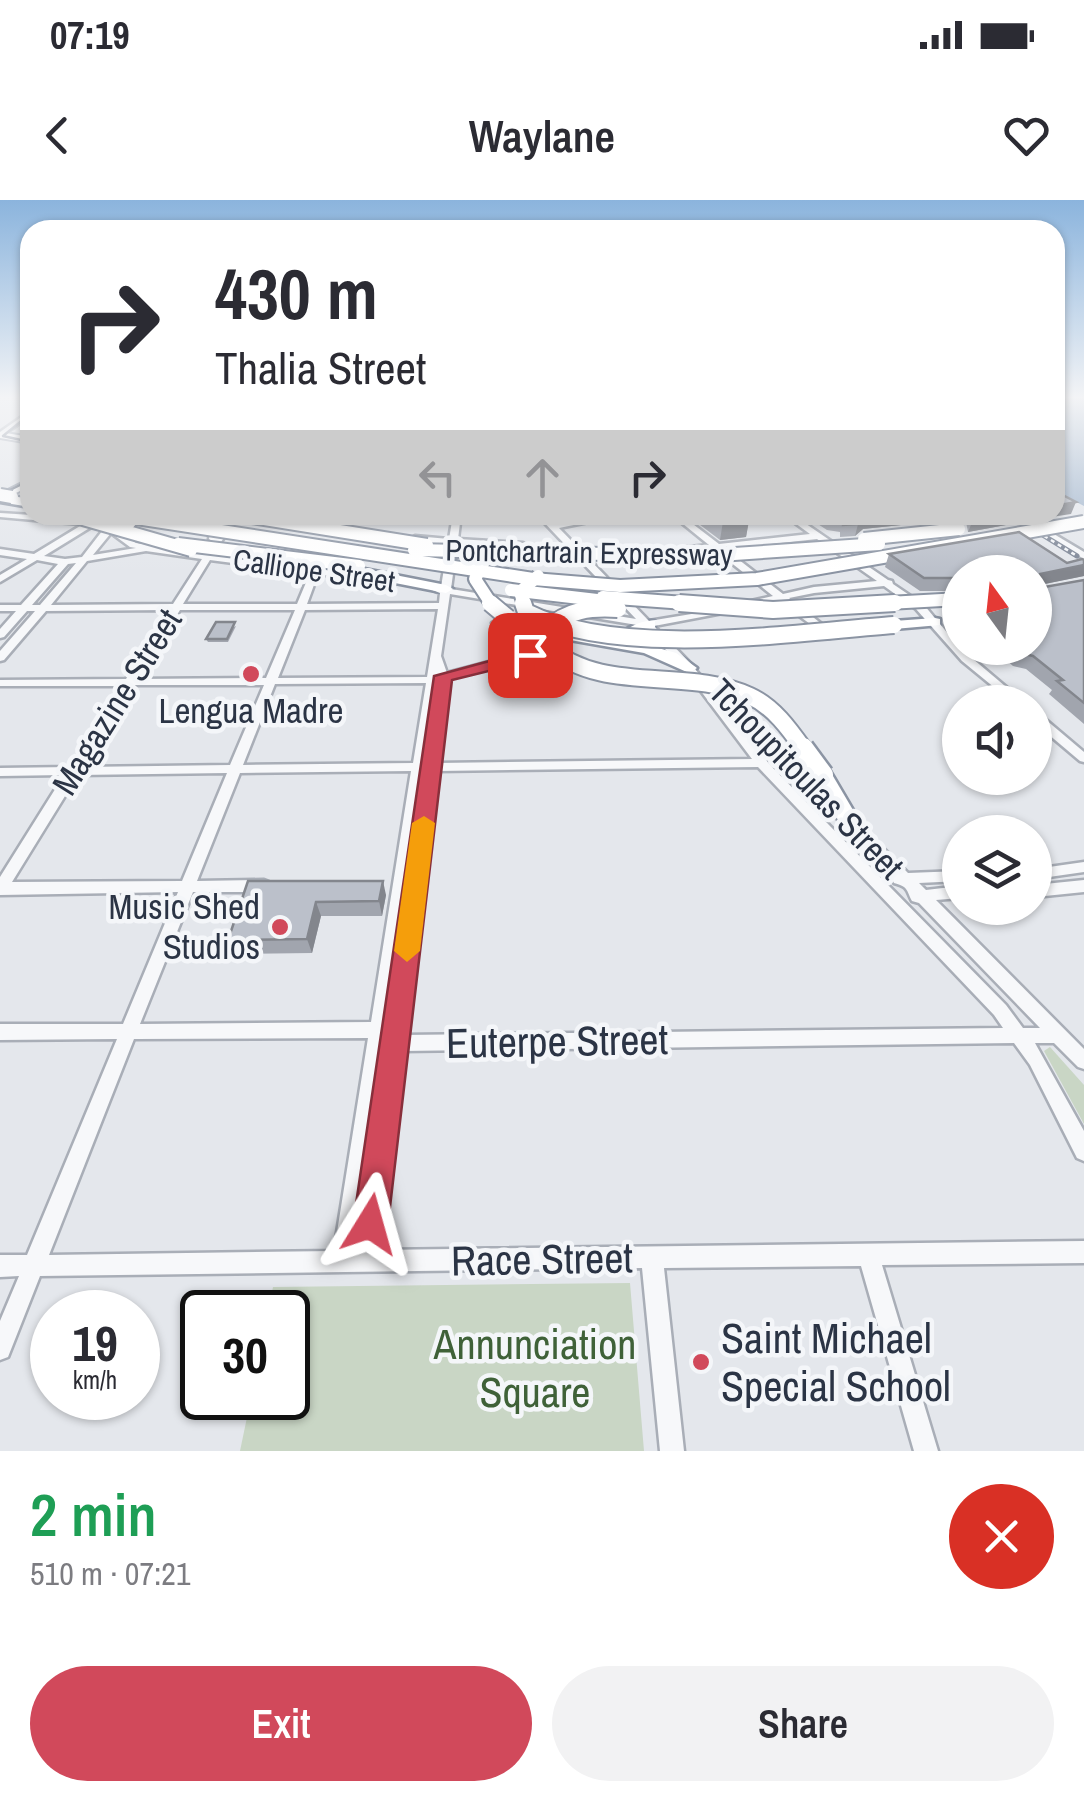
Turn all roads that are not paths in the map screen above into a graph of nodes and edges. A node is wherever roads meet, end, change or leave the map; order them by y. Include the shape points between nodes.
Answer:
1 (82, 525) edge
2 (103, 525) edge
3 (112, 525) edge
4 (119, 525) edge
5 (131, 525) edge
6 (142, 525) edge
7 (152, 525) edge
8 (215, 525) edge
9 (222, 525) edge
10 (229, 525) edge
11 (297, 525) edge
12 (297, 525) edge
13 (456, 525) edge
14 (564, 525) edge
15 (689, 525) edge
16 (802, 525) edge
17 (975, 525) edge
18 (988, 525) edge
19 (1033, 525) edge
20 (1044, 525) edge
21 (1047, 525) edge
22 (553, 527) joint
23 (818, 536) junction
24 (454, 544) junction
25 (1084, 545) edge
26 (717, 547) junction
27 (180, 548) junction
28 (574, 548) junction
29 (152, 550) junction
30 (0, 552) edge
31 (528, 554) junction
32 (208, 556) junction
33 (1084, 556) edge
34 (36, 558) junction
35 (82, 561) junction
36 (65, 562) junction
37 (833, 565) junction
38 (316, 569) junction
39 (0, 579) edge
40 (888, 583) junction
41 (446, 589) junction
42 (904, 594) junction
43 (779, 597) junction
44 (942, 601) edge
45 (300, 606) junction
46 (444, 606) junction
47 (678, 606) junction
48 (176, 607) junction
49 (0, 608) edge
50 (24, 608) junction
51 (43, 608) junction
52 (942, 611) edge
53 (5, 622) edge
54 (935, 622) junction
55 (497, 623) dead end
56 (651, 626) junction
57 (894, 626) junction
58 (0, 635) edge
59 (579, 638) junction
60 (834, 638) dead end
61 (0, 658) edge
62 (689, 668) junction
63 (437, 678) junction
64 (129, 682) junction
65 (270, 682) junction
66 (0, 683) edge
67 (998, 685) edge
68 (1052, 731) edge
69 (1084, 758) edge
70 (761, 763) junction
71 (425, 767) junction
72 (235, 770) junction
73 (0, 772) edge
74 (73, 772) junction
75 (852, 827) junction
76 (1084, 867) edge
77 (1052, 872) edge
78 (942, 877) edge
79 (902, 878) junction
80 (380, 885) edge
81 (408, 885) junction
82 (284, 886) edge
83 (880, 886) junction
84 (1084, 886) edge
85 (187, 887) junction
86 (0, 889) edge
87 (1052, 889) edge
88 (942, 894) edge
89 (920, 896) junction
90 (898, 904) junction
91 (379, 1030) junction
92 (0, 1032) edge
93 (129, 1032) junction
94 (1058, 1035) junction
95 (1020, 1036) junction
96 (395, 1043) junction
97 (1084, 1060) edge
98 (1084, 1151) edge
99 (1084, 1252) edge
100 (868, 1256) junction
101 (652, 1257) junction
102 (354, 1261) junction
103 (34, 1265) junction
104 (0, 1266) edge
105 (0, 1349) edge
106 (672, 1451) edge
107 (926, 1451) edge

1 - 34 street
2 - 41 highway, bridge via 184,549
3 - 35 street
4 - 29 street, Calliope Street via 133,545
5 - 47 highway, Pontchartrain Expressway, bridge
6 - 27 highway via 141,539
7 - 37 highway, bridge via 578,584 705,584
8 - 27 street via 212,542
9 - 31 highway, Pontchartrain Expressway, bridge via 400,550
10 - 32 street, Magazine Street
11 - 31 highway, bridge
12 - 24 highway via 401,546
13 - 24 street
14 - 22 street
15 - 26 street
16 - 23 street
17 - 59 highway, bridge via 738,550 552,542 483,562 475,579 492,607 533,630
18 - 31 highway, Pontchartrain Expressway, bridge via 763,556
19 - 33 street
20 - 25 street
21 - 37 highway, bridge
22 - 28 street, Tchoupitoulas Street
23 - 26 street
23 - 40 street
24 - 28 street
24 - 41 street
26 - 28 street
26 - 43 street
27 - 29 street, Calliope Street
27 - 32 street, Calliope Street
27 - 47 highway, bridge via 261,551 544,595
28 - 56 street, Tchoupitoulas Street
29 - 35 street, Calliope Street
30 - 34 street, Calliope Street
32 - 38 street, Calliope Street
32 - 48 street, Magazine Street
34 - 36 street, Calliope Street
34 - 39 street
35 - 36 street, Calliope Street
35 - 51 street
36 - 50 street
37 - 57 highway, bridge via 753,571 572,567 534,578 519,598 546,625 610,636
38 - 41 street, Calliope Street
38 - 45 street
40 - 42 street
40 - 43 street, Calliope Street
41 - 46 street
41 - 56 street, Calliope Street
42 - 54 street
42 - 57 highway via 907,608
43 - 56 street, Calliope Street
43 - 60 street
44 - 47 highway, Pontchartrain Expressway, bridge via 837,610
45 - 46 street
45 - 48 street
45 - 65 street
46 - 63 street
48 - 51 street
48 - 64 street, Magazine Street
49 - 50 street
50 - 51 street
50 - 53 street
51 - 61 street
52 - 75 highway, bridge via 806,620 595,608 565,614 546,629 551,652 573,666 714,683 750,696 773,713 823,776
53 - 58 street
54 - 57 highway
54 - 67 street
55 - 63 street via 512,630 530,655
56 - 59 highway via 620,637
56 - 62 street, Tchoupitoulas Street
56 - 75 street, Tchoupitoulas Street
59 - 62 highway via 659,653
62 - 70 street, Tchoupitoulas Street
63 - 65 street
63 - 71 street
64 - 65 street
64 - 66 street
64 - 74 street, Magazine Street
65 - 72 street
68 - 69 street
70 - 71 street
70 - 83 street, Tchoupitoulas Street
71 - 72 street
71 - 81 street
72 - 74 street
72 - 85 street
73 - 74 street
74 - 86 street, Magazine Street
75 - 79 street, Tchoupitoulas Street
76 - 77 street
78 - 79 street
79 - 83 street
79 - 89 street, Tchoupitoulas Street
80 - 81 street
81 - 91 street
81 - 96 street
82 - 85 street
83 - 90 street, Tchoupitoulas Street
84 - 87 street
85 - 86 street
85 - 93 street
88 - 89 street
89 - 90 street
89 - 94 street, Tchoupitoulas Street
90 - 95 street, Tchoupitoulas Street
91 - 93 street
91 - 96 street, Euterpe Street
91 - 102 street
92 - 93 street
93 - 103 street
94 - 95 street, Euterpe Street
94 - 97 street, Tchoupitoulas Street
95 - 96 street, Euterpe Street
95 - 98 street, Tchoupitoulas Street
96 - 102 street
99 - 100 street, Race Street
100 - 101 street, Race Street
100 - 107 street
101 - 102 street, Race Street
101 - 106 street
102 - 103 street, Race Street
103 - 104 street, Race Street
103 - 105 street

